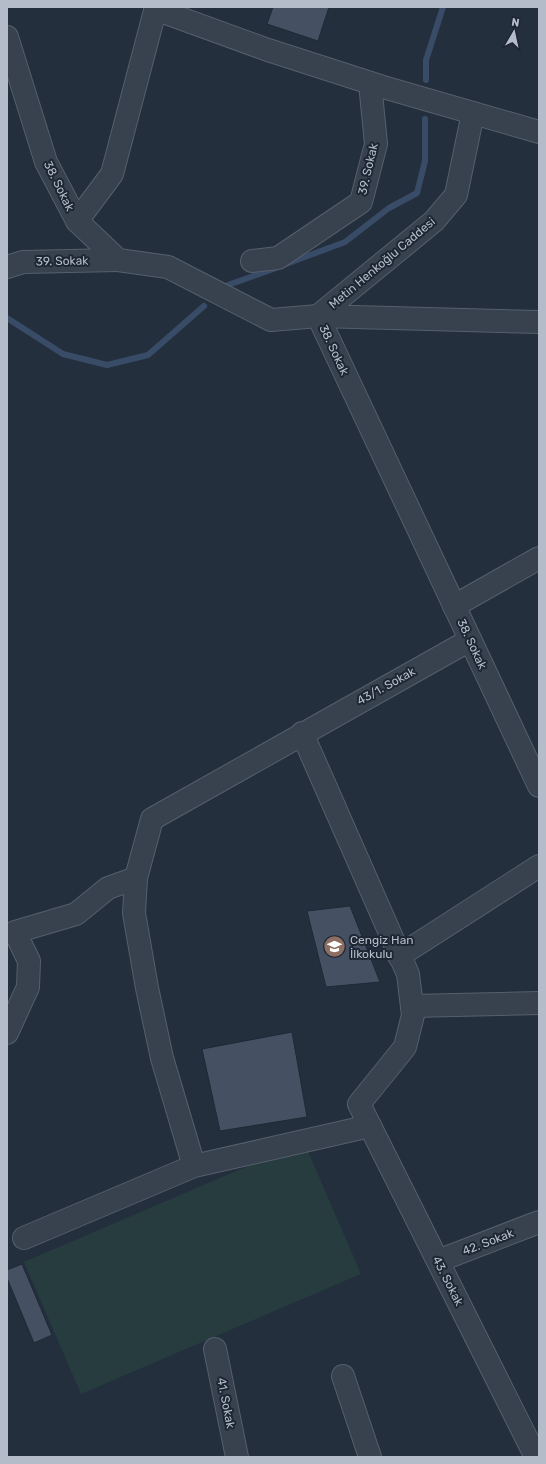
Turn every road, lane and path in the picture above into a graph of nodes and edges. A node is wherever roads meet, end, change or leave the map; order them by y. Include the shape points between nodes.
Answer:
1 (155, 8) edge
2 (7, 37) edge
3 (370, 83) junction
4 (473, 113) junction
5 (539, 132) edge
6 (76, 221) junction
7 (118, 260) junction
8 (252, 261) dead end
9 (7, 267) edge
10 (318, 316) junction
11 (539, 322) edge
12 (539, 558) edge
13 (454, 606) junction
14 (470, 640) junction
15 (302, 733) junction
16 (539, 786) edge
17 (539, 866) edge
18 (136, 878) junction
19 (399, 956) junction
20 (539, 1002) edge
21 (412, 1006) junction
22 (7, 1033) edge
23 (370, 1126) junction
24 (194, 1166) junction
25 (539, 1222) edge
26 (24, 1238) dead end
27 (438, 1261) junction
28 (215, 1349) dead end
29 (343, 1376) dead end
30 (237, 1457) edge
31 (370, 1457) edge
32 (536, 1457) edge

1 - 3 street via 268,50
1 - 6 street via 112,174
2 - 6 street, 38. Sokak via 46,162
3 - 4 street
3 - 8 street, 39. Sokak via 376,144 361,202 278,258
4 - 5 street
4 - 10 street, Metin Henkoğlu Caddesi via 456,195 434,221
6 - 7 street, 38. Sokak
7 - 9 street, 39. Sokak via 23,262
7 - 10 street, 38. Sokak via 168,267 272,320
10 - 11 street, Metin Henkoğlu Caddesi
10 - 13 street, 38. Sokak
12 - 13 street
13 - 14 street, 38. Sokak
14 - 15 street, 43/1. Sokak
14 - 16 street, 38. Sokak
15 - 18 street, 43/1. Sokak via 152,818
15 - 19 street
17 - 19 street
18 - 22 street via 108,888 76,914 15,932 29,961 28,987
18 - 24 street, 43/1. Sokak via 134,913 147,988 162,1058
19 - 21 street via 408,974
20 - 21 street
21 - 23 street, 43. Sokak via 413,1015 405,1048 359,1104
23 - 24 street
23 - 27 street, 43. Sokak
24 - 26 street
25 - 27 street, 42. Sokak
27 - 32 street, 43. Sokak
28 - 30 street, 41. Sokak
29 - 31 street

